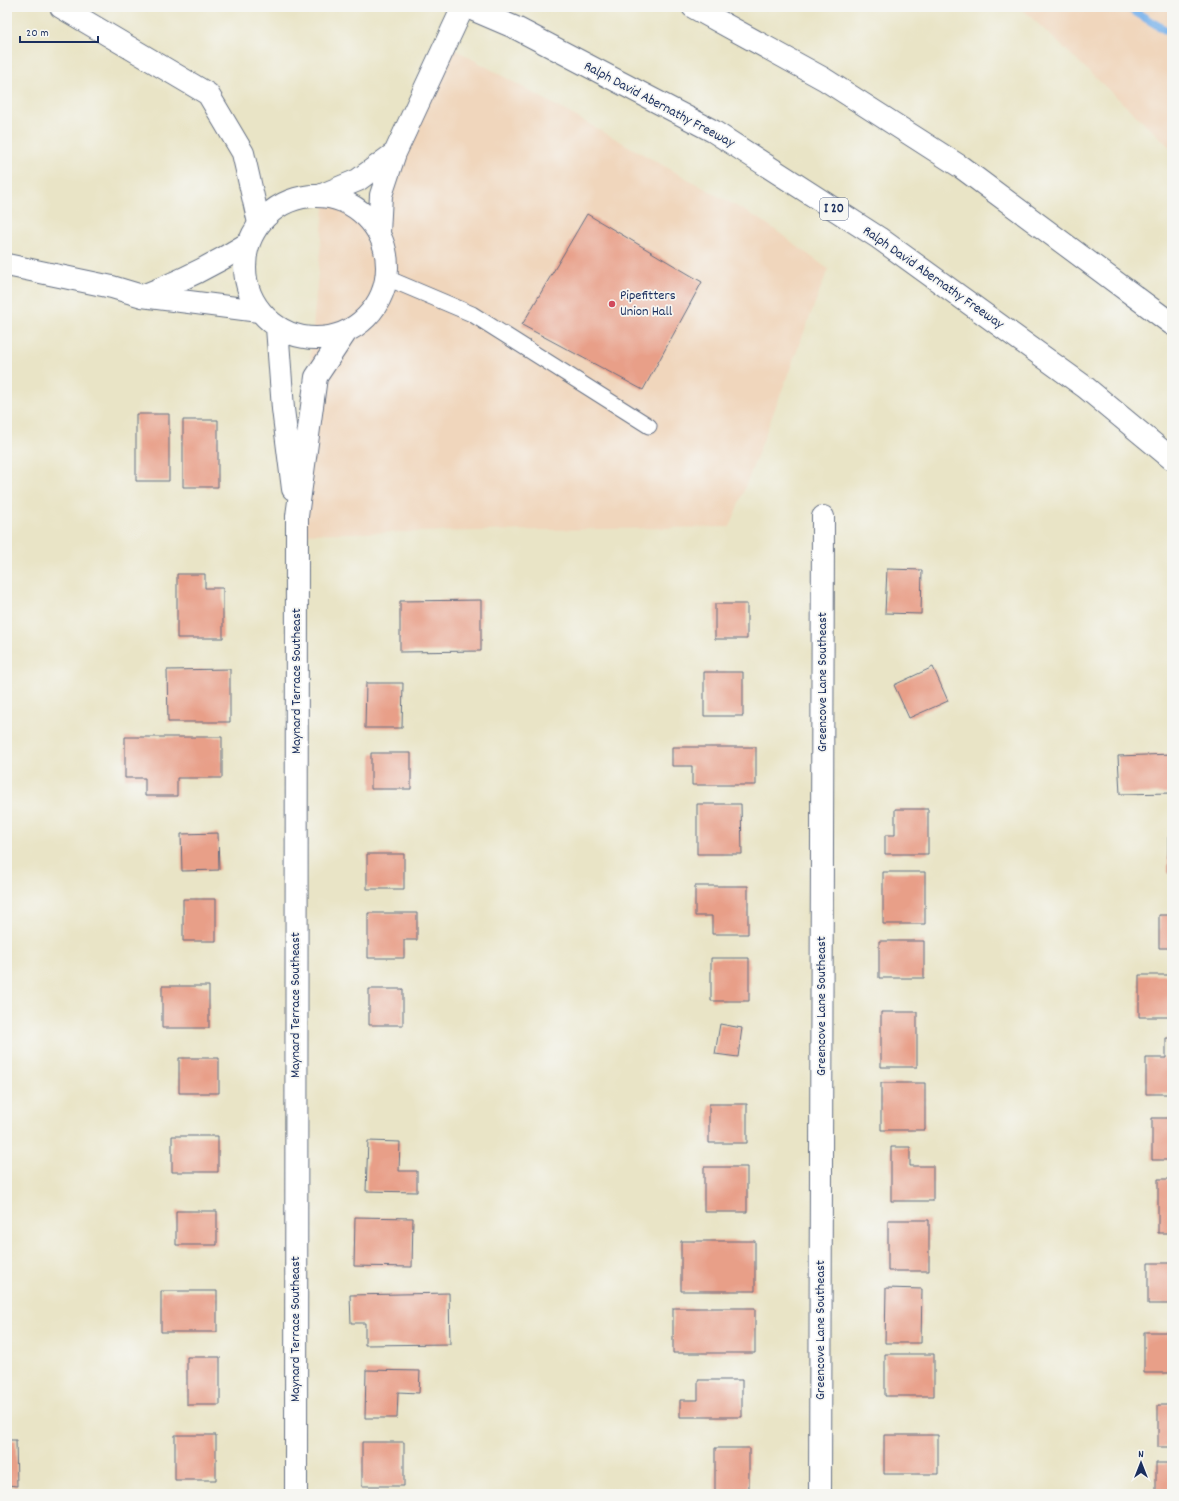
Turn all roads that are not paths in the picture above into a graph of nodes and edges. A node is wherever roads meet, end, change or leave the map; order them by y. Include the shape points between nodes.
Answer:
1 (62, 7) edge
2 (463, 7) edge
3 (467, 7) edge
4 (693, 7) edge
5 (395, 153) junction
6 (322, 195) junction
7 (259, 223) junction
8 (379, 233) junction
9 (247, 244) junction
10 (7, 265) edge
11 (387, 278) junction
12 (142, 296) junction
13 (259, 311) junction
14 (1172, 324) edge
15 (277, 327) junction
16 (346, 332) junction
17 (649, 426) dead end
18 (1172, 459) edge
19 (297, 516) junction
20 (823, 517) dead end
21 (296, 1494) edge
22 (820, 1494) edge

1 - 7 main road via 208,94 243,153
2 - 5 main road
3 - 18 main road, Ralph David Abernathy Freeway / I 20 via 516,28 713,131 879,238 1085,387
4 - 14 main road via 824,79 961,167
5 - 6 main road via 358,180
5 - 8 main road via 380,195
6 - 7 main road via 293,199 276,207
6 - 8 main road via 345,201 364,214
7 - 9 main road
8 - 11 main road via 386,255
9 - 12 main road via 173,284
9 - 13 main road via 244,267 247,291
10 - 12 main road via 112,287
11 - 16 main road via 379,300 365,319
11 - 17 lane via 472,314
12 - 13 main road
13 - 15 main road
15 - 16 main road via 299,337 323,338
15 - 19 main road, Maynard Terrace Southeast via 282,409
16 - 19 main road, Maynard Terrace Southeast via 316,377
19 - 21 main road, Maynard Terrace Southeast
20 - 22 main road, Greencove Lane Southeast

